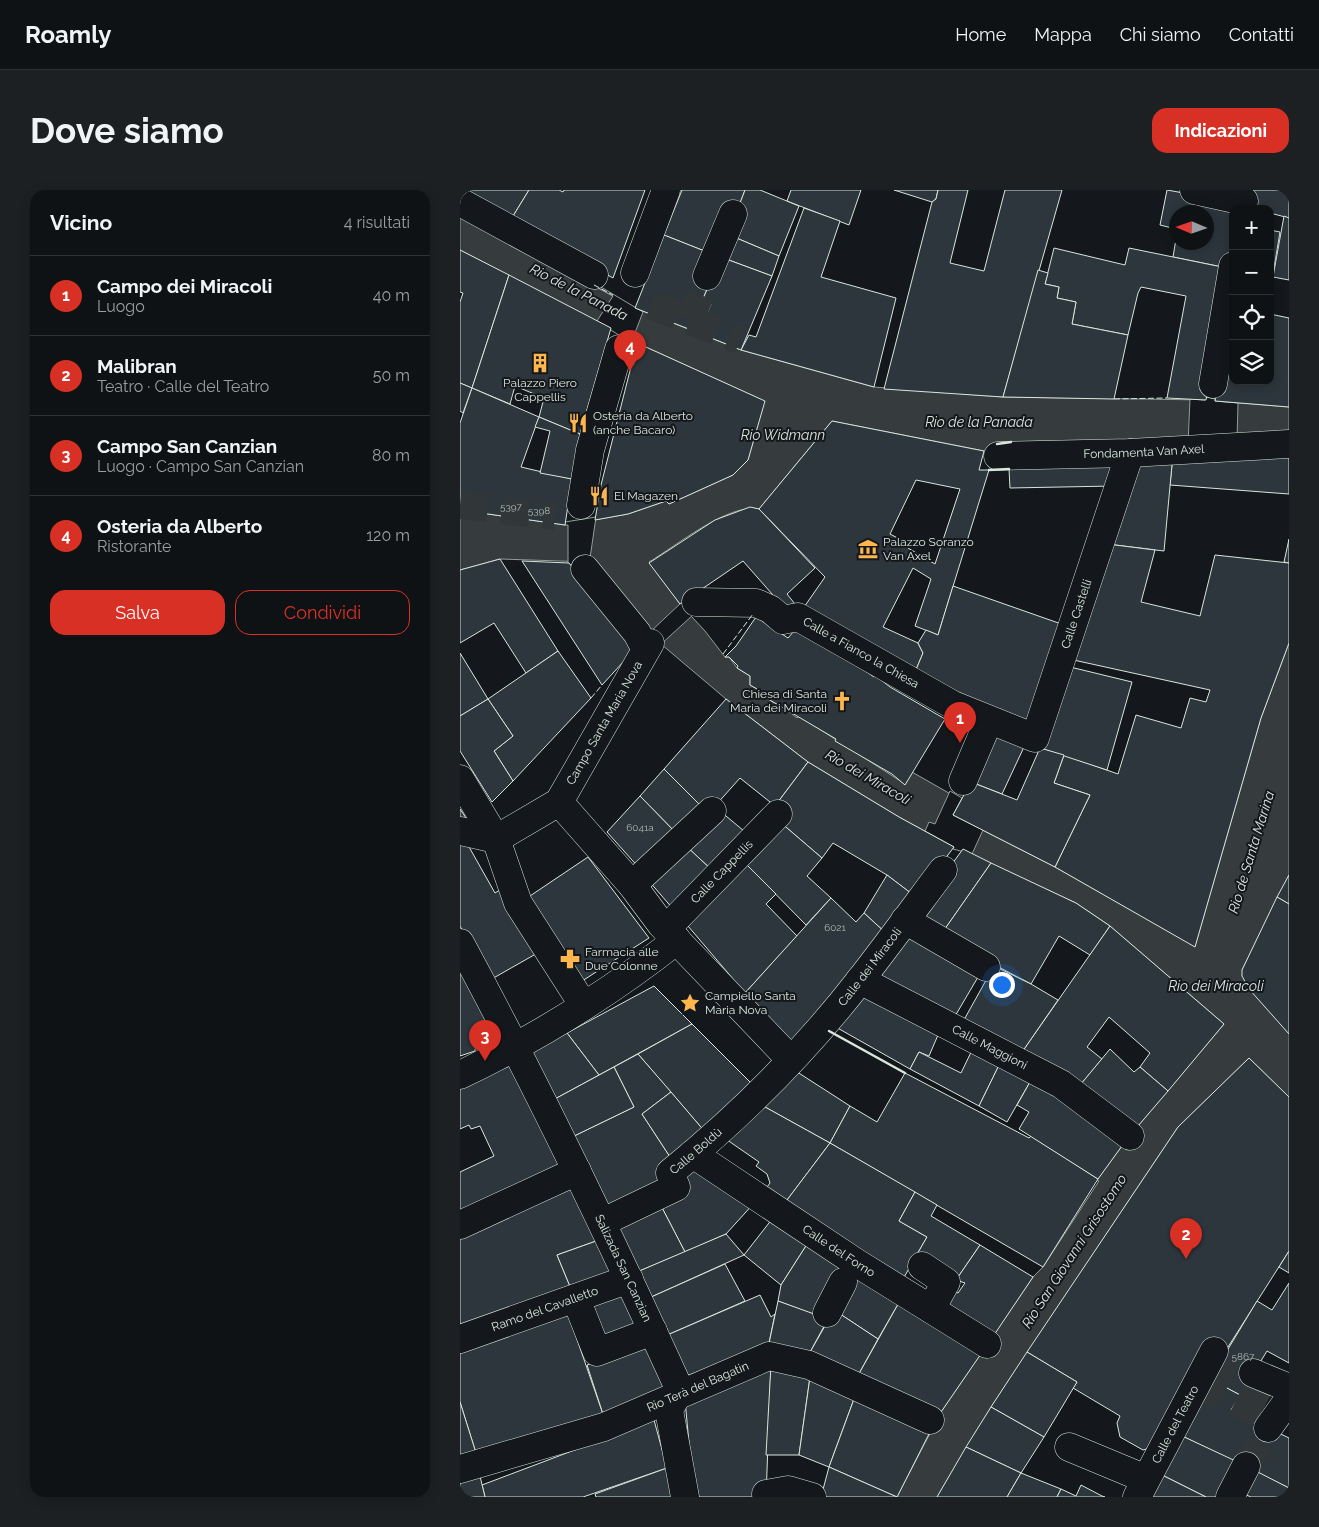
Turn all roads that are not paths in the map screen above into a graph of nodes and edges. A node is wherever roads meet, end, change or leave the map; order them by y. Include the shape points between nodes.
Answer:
1 (666, 190) edge
2 (1194, 190) edge
3 (1244, 200) edge
4 (460, 202) edge
5 (733, 214) dead end
6 (635, 273) dead end
7 (594, 275) dead end
8 (707, 276) tunnel mouth
9 (1229, 290) edge
10 (619, 349) dead end
11 (1213, 384) dead end
12 (1289, 444) edge
13 (1130, 453) junction
14 (998, 456) dead end
15 (581, 505) dead end
16 (585, 568) dead end
17 (696, 602) dead end
18 (994, 722) junction
19 (460, 779) edge
20 (963, 782) dead end
21 (559, 802) junction
22 (712, 811) dead end
23 (778, 814) dead end
24 (460, 831) edge
25 (496, 838) junction
26 (943, 870) dead end
27 (632, 885) junction
28 (905, 920) junction
29 (671, 934) junction
30 (460, 943) edge
31 (986, 967) dead end
32 (860, 980) junction
33 (584, 1006) junction
34 (512, 1050) junction
35 (790, 1060) junction
36 (460, 1075) edge
37 (1121, 1129) dead end
38 (693, 1154) junction
39 (577, 1171) junction
40 (603, 1222) junction
41 (460, 1225) edge
42 (922, 1266) dead end
43 (851, 1270) junction
44 (629, 1279) junction
45 (580, 1309) dead end
46 (931, 1309) junction
47 (826, 1313) dead end
48 (653, 1331) junction
49 (460, 1339) edge
50 (987, 1344) dead end
51 (1214, 1351) dead end
52 (1253, 1373) dead end
53 (1289, 1388) edge
54 (677, 1395) junction
55 (1289, 1399) edge
56 (930, 1420) dead end
57 (1268, 1428) tunnel mouth
58 (1069, 1447) dead end
59 (1246, 1466) tunnel mouth
60 (460, 1469) edge
61 (1141, 1488) edge
62 (766, 1494) dead end
63 (685, 1497) edge
64 (812, 1497) edge
65 (1230, 1497) edge

1 - 6 street
2 - 3 street
4 - 7 street
5 - 8 street
9 - 11 street
10 - 15 street via 590,450
12 - 13 street, Fondamenta Van Axel
13 - 14 street, Fondamenta Van Axel
13 - 18 street, Calle Castelli via 1035,738
16 - 21 street, Campo Santa Maria Nova via 648,646
17 - 18 street, Calle a Fianco la Chiesa via 756,603 783,620 798,617 953,705
18 - 20 street
19 - 25 street
21 - 25 street
21 - 27 street
22 - 27 street
23 - 29 street, Calle Cappellis
24 - 25 street
25 - 33 street via 518,903
26 - 28 street, Calle dei Miracoli
27 - 29 street
28 - 31 street
28 - 32 street, Calle dei Miracoli
29 - 33 street via 638,970
29 - 35 street
30 - 34 street, Salizada San Canzian
32 - 35 street, Calle dei Miracoli
32 - 37 street, Calle Maggioni via 1061,1084
33 - 34 street
34 - 36 street
34 - 39 street, Salizada San Canzian
35 - 38 street, Calle Boldù
38 - 40 street, Calle Boldù via 670,1173 676,1187
38 - 43 street, Calle del Forno
39 - 40 street, Salizada San Canzian
39 - 41 street
40 - 44 street, Salizada San Canzian
42 - 46 street via 946,1282
43 - 46 street, Calle del Forno
43 - 47 street
44 - 48 street, Salizada San Canzian
44 - 49 street, Ramo del Cavalletto
45 - 48 street via 597,1352
46 - 50 street, Calle del Forno
48 - 54 street, Salizada San Canzian via 677,1384
51 - 61 street, Calle del Teatro
52 - 53 street
54 - 56 street, Rio Terà del Bagatin via 769,1356 810,1366
54 - 60 street, Rio Terà del Bagatin via 604,1427
54 - 63 street, Salizada San Canzian via 669,1410
55 - 57 street
58 - 61 street
59 - 65 street
62 - 64 street via 788,1490

